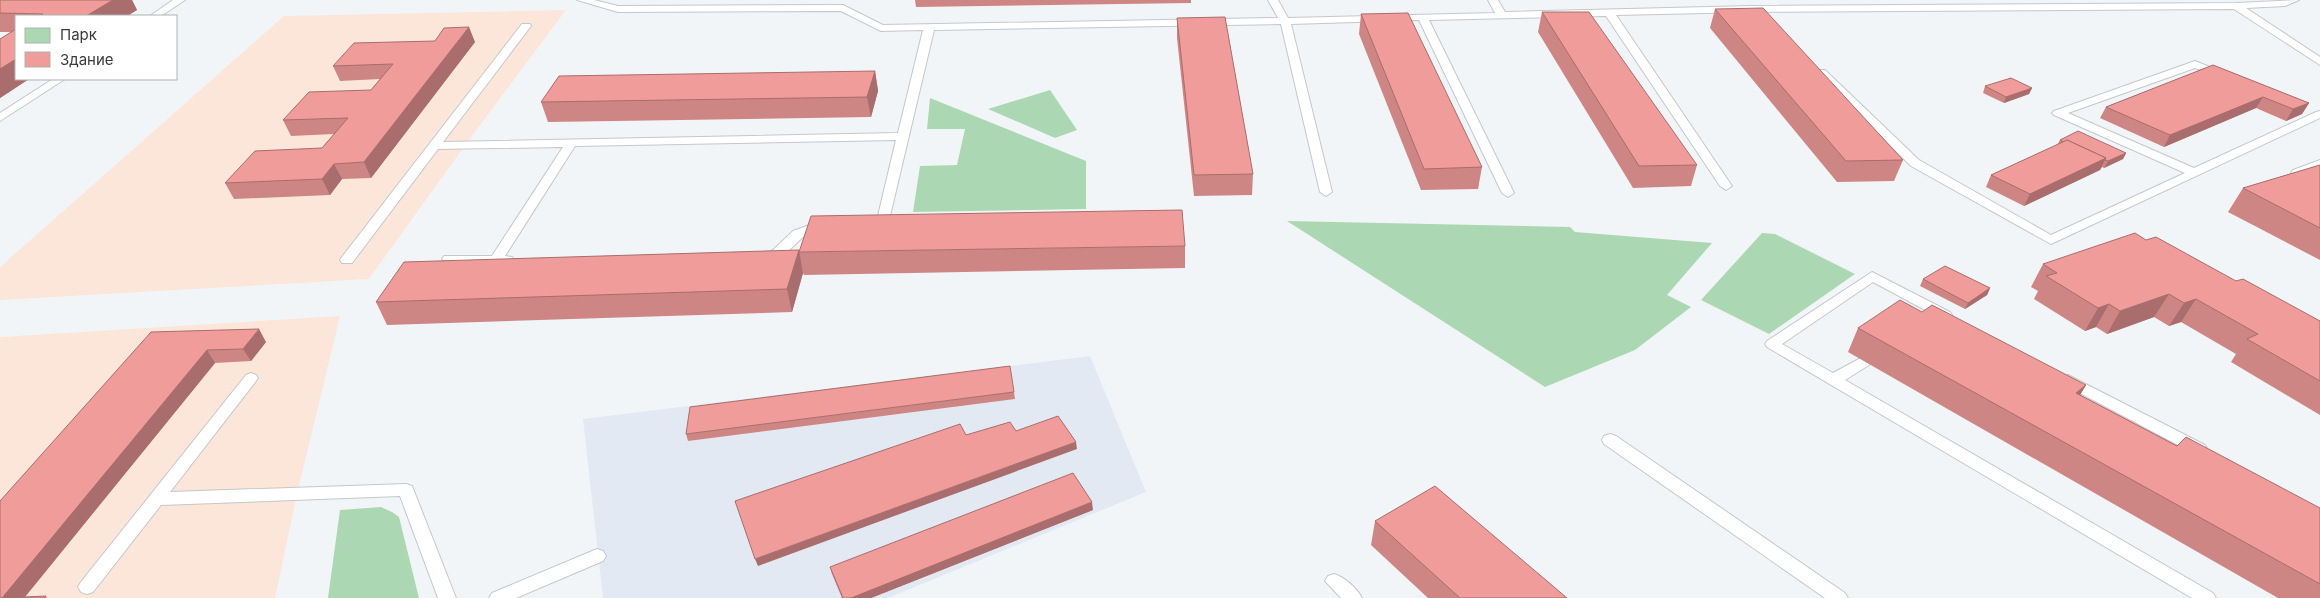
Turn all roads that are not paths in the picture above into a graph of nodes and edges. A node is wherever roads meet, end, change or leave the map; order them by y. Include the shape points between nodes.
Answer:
1 (180, 0) edge
2 (582, 0) edge
3 (1273, 0) edge
4 (1493, 0) edge
5 (1701, 0) edge
6 (1719, 0) edge
7 (2294, 0) edge
8 (2236, 6) junction
9 (1753, 9) junction
10 (1690, 11) junction
11 (1609, 13) junction
12 (157, 15) edge
13 (1502, 16) junction
14 (1423, 18) junction
15 (1766, 19) edge
16 (1285, 21) junction
17 (526, 26) dead end
18 (929, 28) junction
19 (2320, 62) edge
20 (1815, 67) edge
21 (2231, 78) edge
22 (58, 80) edge
23 (2302, 106) edge
24 (2320, 114) edge
25 (0, 118) edge
26 (903, 136) junction
27 (572, 142) junction
28 (435, 146) junction
29 (2320, 164) edge
30 (2192, 172) junction
31 (2285, 178) edge
32 (1726, 186) dead end
33 (1326, 192) dead end
34 (1508, 193) dead end
35 (865, 220) edge
36 (883, 220) junction
37 (903, 220) edge
38 (838, 221) edge
39 (449, 259) edge
40 (348, 260) dead end
41 (496, 260) junction
42 (516, 260) edge
43 (749, 261) edge
44 (1960, 322) edge
45 (1864, 362) edge
46 (2056, 374) edge
47 (251, 378) dead end
48 (1833, 380) junction
49 (1610, 440) dead end
50 (2214, 457) edge
51 (156, 499) junction
52 (597, 556) dead end
53 (1334, 581) dead end
54 (87, 587) dead end
55 (447, 598) edge
56 (498, 598) edge
57 (1353, 598) edge
58 (1839, 598) edge
59 (2207, 598) edge

1 - 12 lane
2 - 18 lane via 618,9 843,8 881,28
3 - 16 lane
4 - 13 lane
5 - 10 lane
6 - 9 lane
7 - 8 lane
8 - 9 lane
8 - 19 lane
9 - 10 lane
9 - 15 lane
10 - 11 lane
11 - 13 lane
11 - 32 lane
13 - 14 lane
14 - 16 lane
14 - 34 lane
16 - 18 lane
16 - 33 lane
17 - 28 lane
18 - 26 lane
20 - 30 lane via 1915,163 2051,240
21 - 30 lane via 2195,64 2058,113
22 - 25 lane
23 - 24 lane
24 - 30 lane
26 - 27 lane
26 - 36 lane
27 - 28 lane
27 - 41 lane
28 - 40 lane
29 - 31 lane
35 - 36 lane
36 - 37 lane
38 - 43 lane via 829,221 798,234 778,253 759,261
39 - 41 lane
41 - 42 lane
44 - 48 lane via 1872,276 1772,344
45 - 48 lane
46 - 50 lane
47 - 51 lane
48 - 59 lane
49 - 58 lane
51 - 54 lane
51 - 55 lane via 406,490
52 - 56 lane
53 - 57 lane

